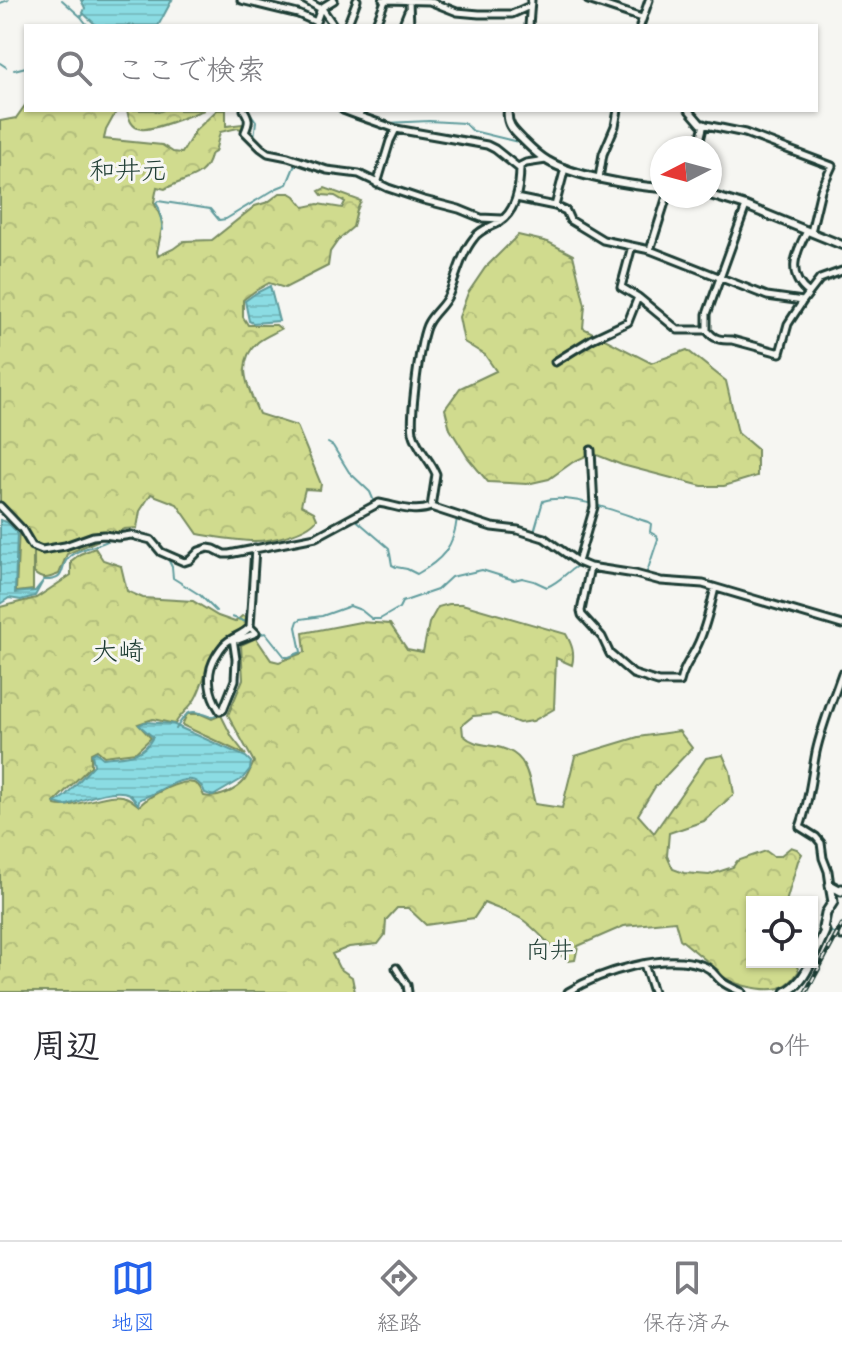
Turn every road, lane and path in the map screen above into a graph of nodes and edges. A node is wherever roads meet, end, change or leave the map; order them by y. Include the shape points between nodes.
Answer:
1 (241, 0) edge
2 (305, 0) edge
3 (334, 0) edge
4 (357, 0) edge
5 (384, 0) edge
6 (588, 0) edge
7 (649, 0) edge
8 (531, 3) edge
9 (409, 4) edge
10 (321, 8) junction
11 (642, 18) junction
12 (317, 24) edge
13 (333, 24) edge
14 (348, 24) edge
15 (376, 24) edge
16 (403, 24) edge
17 (410, 24) edge
18 (529, 24) edge
19 (640, 24) edge
20 (245, 112) edge
21 (508, 112) edge
22 (618, 112) edge
23 (691, 112) edge
24 (360, 113) edge
25 (704, 124) junction
26 (396, 129) junction
27 (701, 136) edge
28 (544, 157) junction
29 (519, 168) junction
30 (565, 168) junction
31 (599, 175) junction
32 (377, 184) junction
33 (650, 186) edge
34 (516, 198) junction
35 (722, 199) edge
36 (555, 206) junction
37 (746, 206) junction
38 (663, 208) edge
39 (503, 220) junction
40 (810, 230) junction
41 (842, 245) edge
42 (632, 246) junction
43 (650, 250) junction
44 (842, 271) edge
45 (720, 279) junction
46 (809, 293) junction
47 (638, 297) junction
48 (803, 301) junction
49 (707, 330) junction
50 (555, 362) dead end
51 (591, 450) dead end
52 (0, 506) edge
53 (431, 507) junction
54 (255, 548) junction
55 (578, 562) junction
56 (590, 569) junction
57 (715, 588) junction
58 (842, 625) edge
59 (234, 641) junction
60 (842, 673) edge
61 (830, 885) junction
62 (842, 891) edge
63 (818, 947) edge
64 (644, 964) junction
65 (396, 968) dead end
66 (808, 968) edge
67 (733, 988) junction
68 (408, 992) edge
69 (568, 992) edge
70 (653, 992) edge
71 (727, 992) edge
72 (742, 992) edge
73 (786, 992) edge

1 - 12 street
2 - 10 street
3 - 10 street
4 - 14 street
5 - 9 street
5 - 15 street
6 - 11 street
7 - 11 street
8 - 9 street via 512,14 457,12 429,1
8 - 18 street
9 - 16 street
9 - 17 street
10 - 12 street
10 - 13 street
11 - 19 street
20 - 32 street via 245,132 265,151 359,174
21 - 28 street via 513,130
22 - 31 street
23 - 25 street
24 - 26 street
25 - 27 street
25 - 40 street via 745,133 832,166
26 - 29 street via 487,145
26 - 32 street
28 - 29 street
28 - 30 street
29 - 34 street
30 - 31 street
30 - 36 street
31 - 33 street
32 - 39 street
34 - 36 street
34 - 39 street
35 - 37 street
36 - 42 street via 601,239
37 - 40 street
37 - 45 street
38 - 43 street
39 - 53 street via 478,232 446,301 422,337 412,416 418,448 436,474
40 - 41 street
40 - 46 street via 795,266 801,287
42 - 43 street
42 - 47 street via 621,287
43 - 45 street
44 - 46 street via 820,279
45 - 48 street via 767,296
45 - 49 street
46 - 48 street
47 - 49 street via 675,328
47 - 50 street via 628,322
48 - 49 street via 788,324 780,353 718,339
51 - 55 street via 594,505
52 - 54 street via 37,548 93,536 131,535 147,538 161,552 184,562 208,548 224,554
53 - 54 street via 409,510 379,503 316,537
53 - 55 street via 544,538
54 - 59 street via 250,627
55 - 56 street
56 - 57 street
56 - 57 street via 582,615 610,654 633,674 663,682 680,682
57 - 58 street
59 - 59 street via 235,680 220,711 208,674 223,645
60 - 61 street via 821,734 800,827 821,843
61 - 62 main road
61 - 63 main road via 833,902
64 - 67 street via 701,965
64 - 69 street
64 - 70 street
65 - 68 street
66 - 73 main road
67 - 71 street
67 - 72 street

